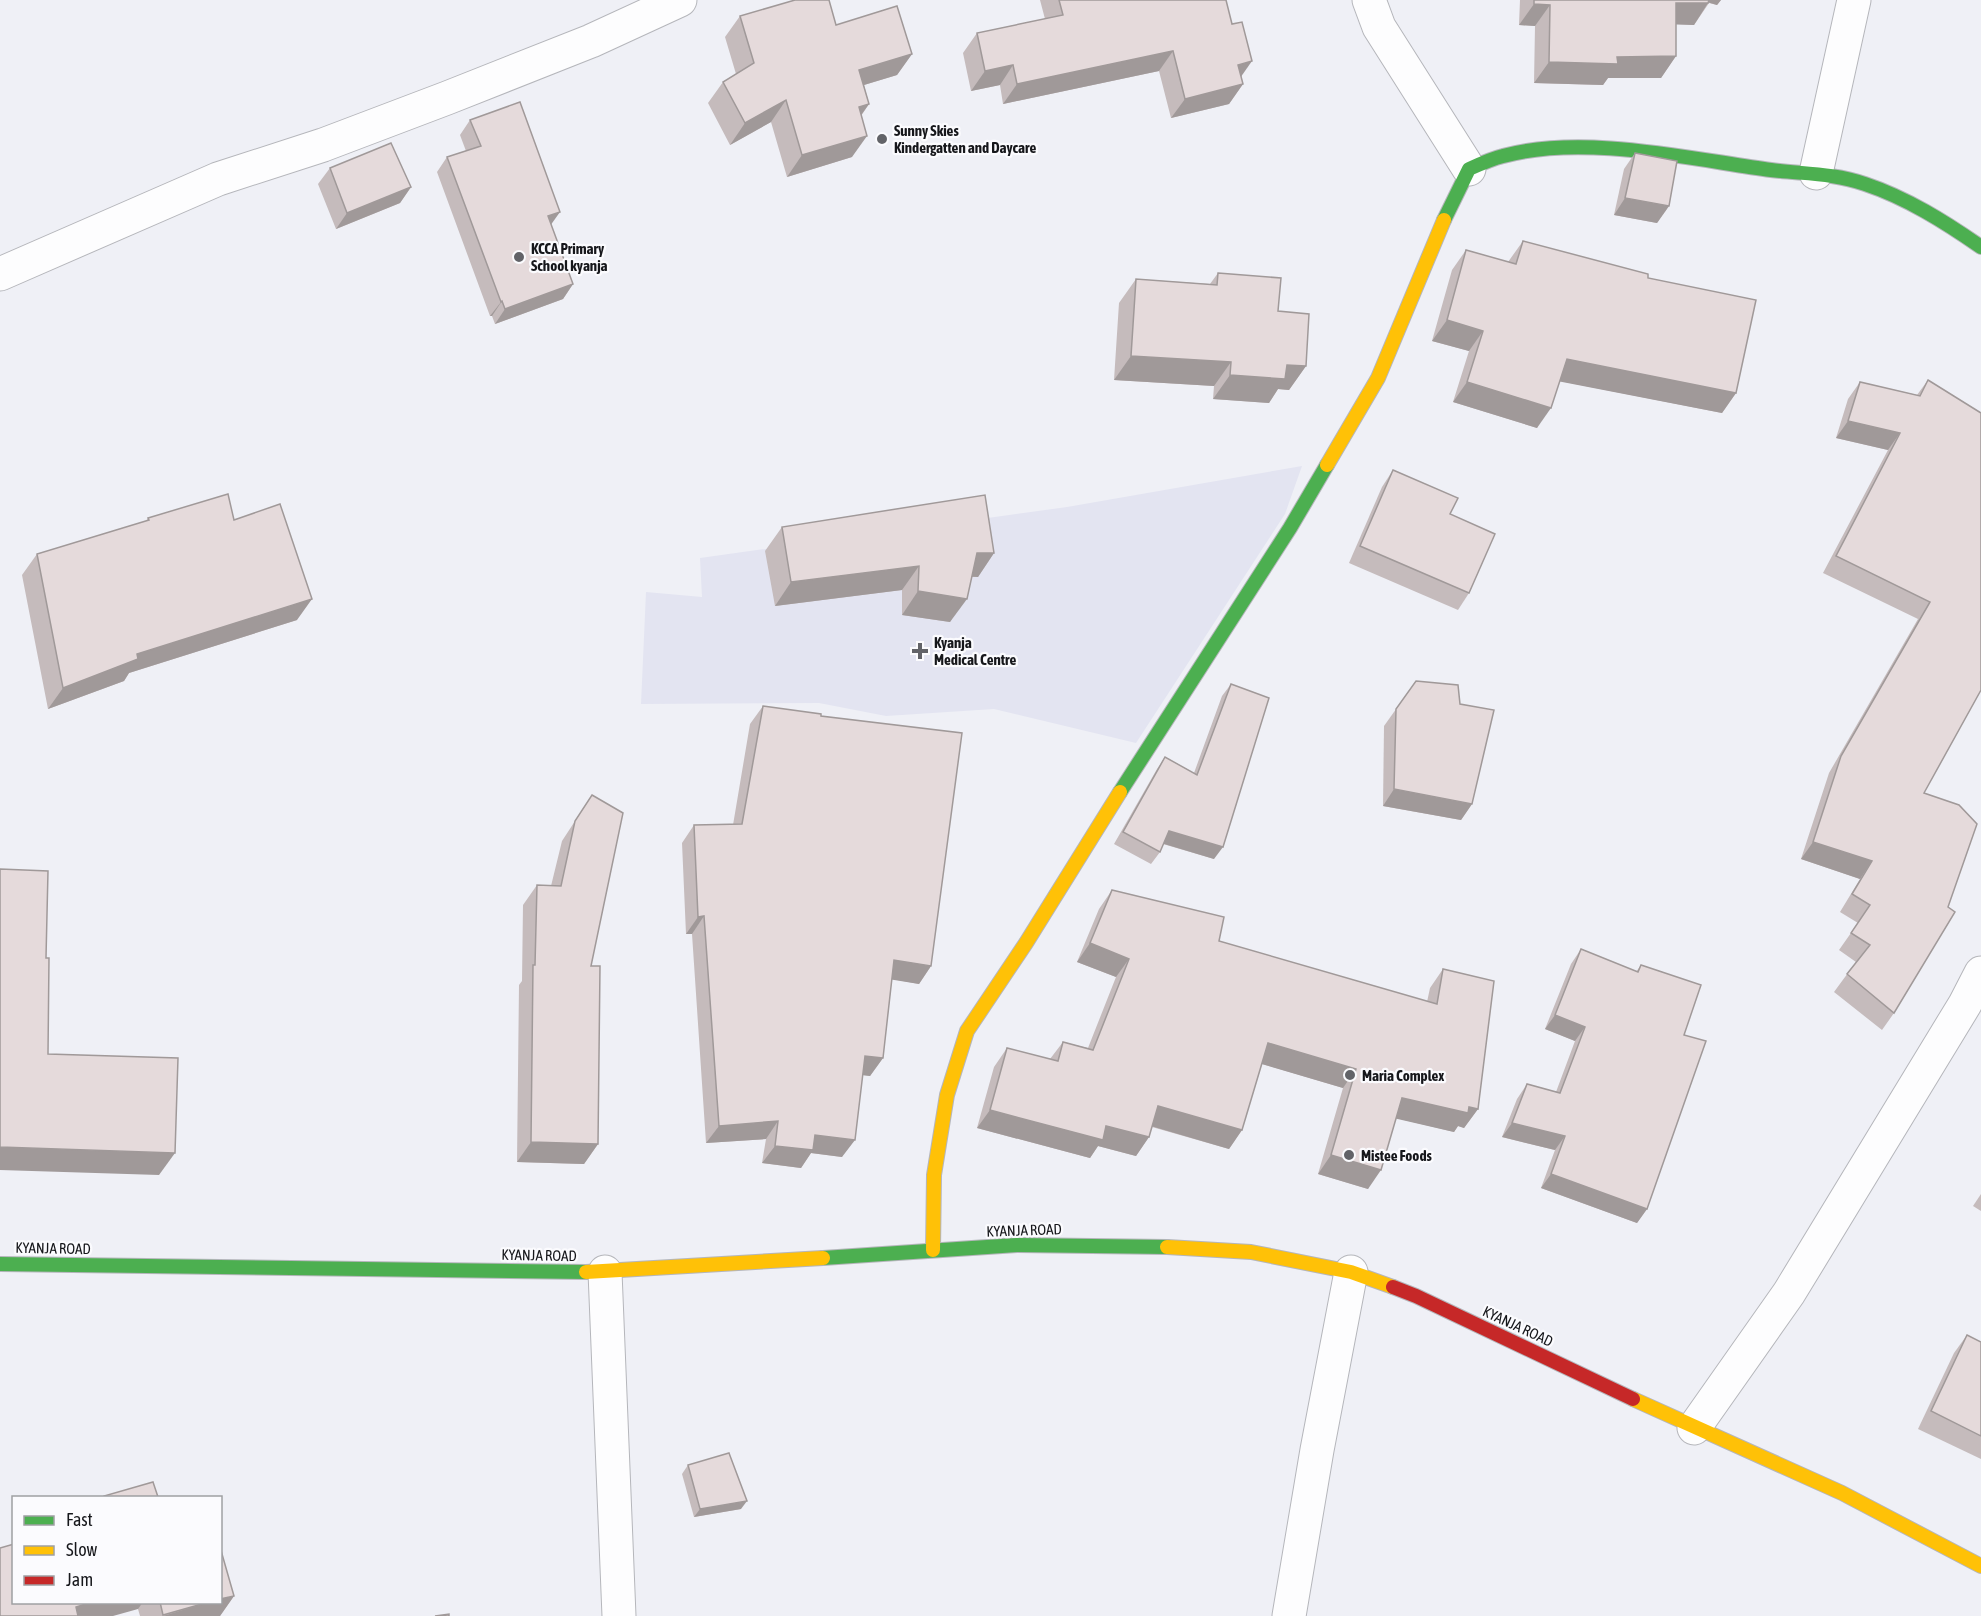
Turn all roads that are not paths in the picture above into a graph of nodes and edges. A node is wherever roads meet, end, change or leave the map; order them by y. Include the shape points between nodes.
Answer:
1 (680, 0) edge
2 (1369, 0) edge
3 (1854, 0) edge
4 (1469, 169) junction
5 (1816, 173) junction
6 (1981, 248) edge
7 (0, 274) edge
8 (1981, 973) edge
9 (933, 1250) junction
10 (0, 1264) edge
11 (604, 1272) junction
12 (1352, 1272) junction
13 (1694, 1428) junction
14 (1981, 1566) edge
15 (619, 1616) edge
16 (1289, 1616) edge

1 - 7 street via 591,41 447,98 323,145 218,178
2 - 4 street via 1379,27
3 - 5 street
4 - 5 street via 1509,154 1553,148 1622,151
4 - 9 street via 1441,225 1378,378 1290,528 967,1031 947,1095 934,1174
5 - 6 street via 1864,183 1893,195
8 - 13 street via 1789,1293
9 - 11 street, KYANJA ROAD
9 - 12 street, KYANJA ROAD via 1141,1245 1251,1252
10 - 11 street, KYANJA ROAD
11 - 15 street
12 - 13 street, KYANJA ROAD via 1416,1296
12 - 16 street
13 - 14 street, KYANJA ROAD via 1842,1493

